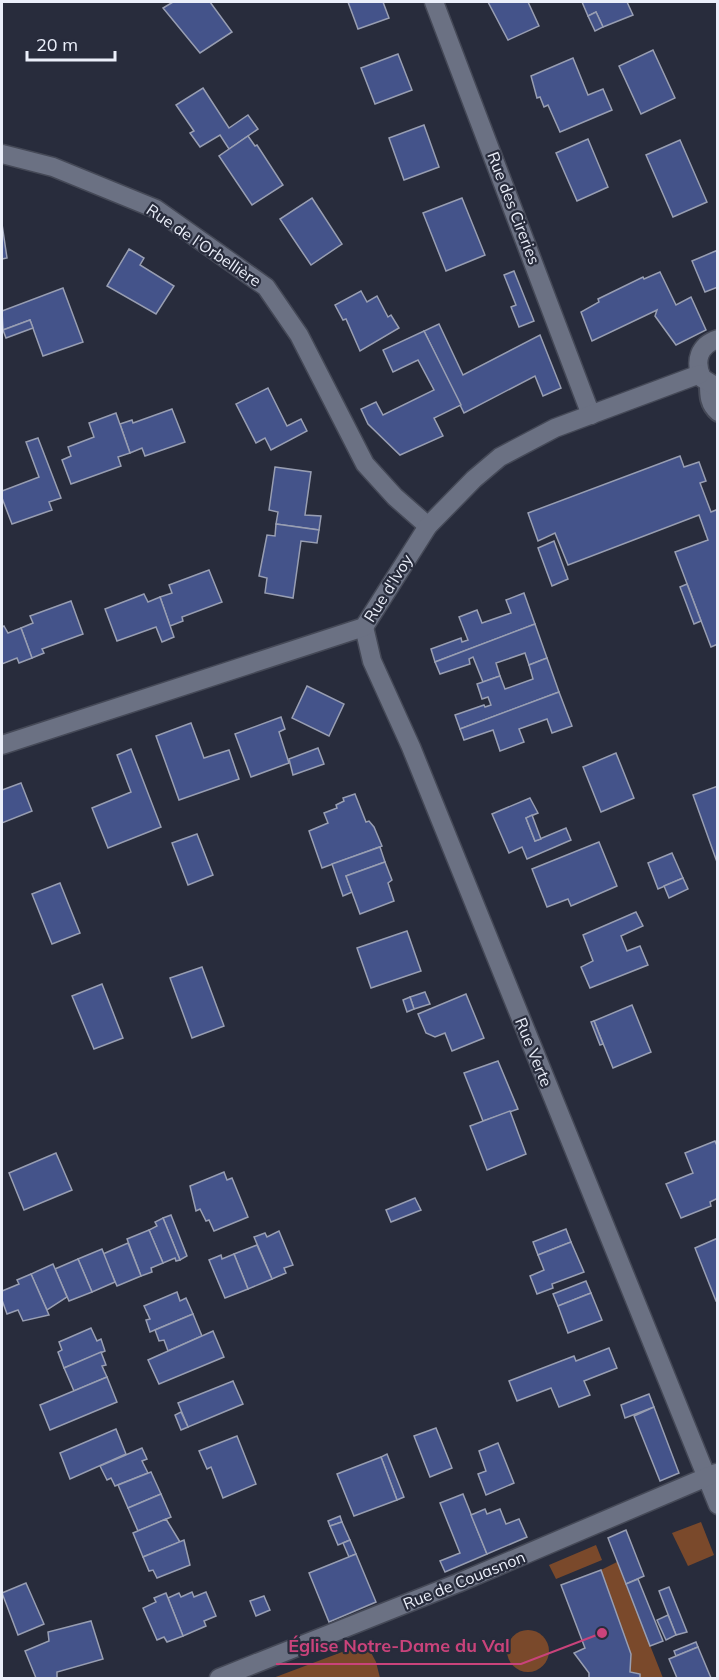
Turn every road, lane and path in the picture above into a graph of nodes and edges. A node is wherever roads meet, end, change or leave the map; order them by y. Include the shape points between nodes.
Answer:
1 (434, 2) edge
2 (2, 154) edge
3 (717, 339) edge
4 (709, 382) edge
5 (717, 413) edge
6 (591, 415) junction
7 (428, 526) junction
8 (364, 627) junction
9 (2, 745) edge
10 (712, 1474) edge
11 (717, 1505) edge
12 (219, 1678) edge

1 - 6 street, Rue des Cireries
2 - 7 street, Rue de l'Orbellière via 53,167 156,209 266,287 299,335 364,464
3 - 4 street via 700,353 698,362
4 - 5 lane via 708,397
4 - 6 street, Rue d'Ivoy
6 - 7 street, Rue d'Ivoy via 555,428 500,457
7 - 8 street, Rue d'Ivoy
8 - 9 street, Rue d'Ivoy
8 - 10 street, Rue Verte via 372,661
10 - 11 street, Rue Verte
10 - 12 street, Rue de Couasnon via 458,1583

